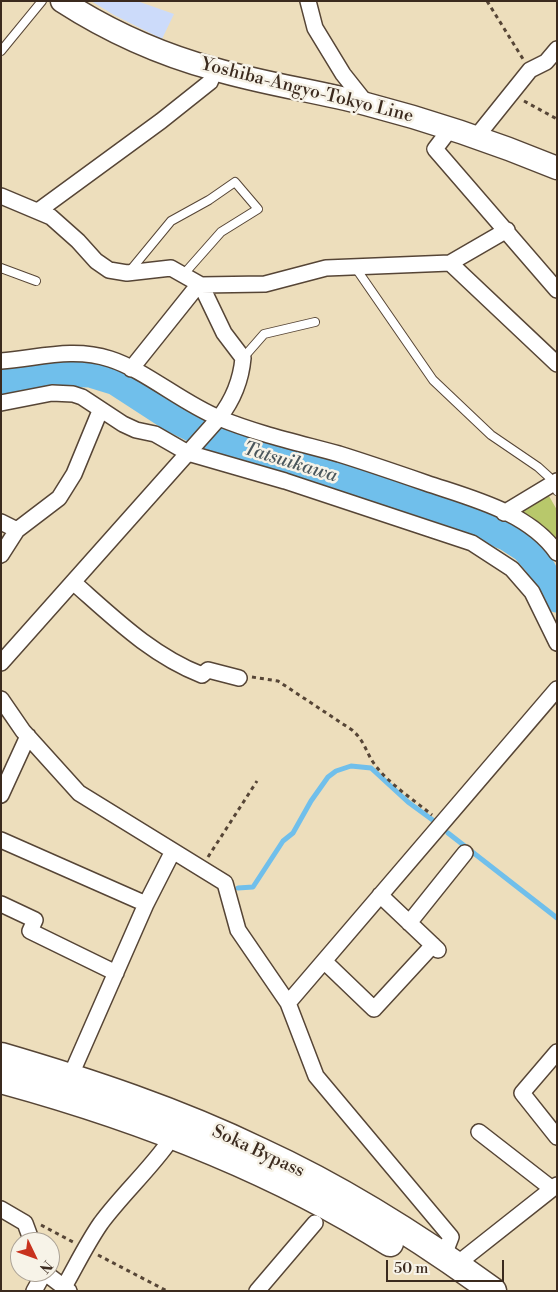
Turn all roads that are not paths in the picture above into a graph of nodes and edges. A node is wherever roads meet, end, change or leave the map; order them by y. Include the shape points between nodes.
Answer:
1 (42, 1) edge
2 (62, 1) edge
3 (308, 1) edge
4 (557, 49) edge
5 (1, 51) edge
6 (215, 70) junction
7 (366, 104) junction
8 (451, 128) junction
9 (477, 136) junction
10 (557, 168) edge
11 (1, 196) edge
12 (38, 211) junction
13 (507, 230) junction
14 (450, 263) junction
15 (355, 267) junction
16 (1, 268) edge
17 (127, 273) junction
18 (183, 275) junction
19 (36, 281) dead end
20 (200, 285) junction
21 (557, 290) edge
22 (315, 322) dead end
23 (243, 358) junction
24 (1, 361) edge
25 (557, 364) edge
26 (131, 369) junction
27 (1, 403) edge
28 (100, 411) junction
29 (216, 421) junction
30 (191, 449) junction
31 (555, 485) edge
32 (504, 513) junction
33 (1, 522) edge
34 (17, 530) junction
35 (557, 553) edge
36 (1, 555) edge
37 (73, 582) junction
38 (557, 642) edge
39 (1, 663) edge
40 (240, 678) road end
41 (557, 689) edge
42 (1, 699) edge
43 (28, 736) junction
44 (2, 790) edge
45 (1, 840) edge
46 (173, 851) junction
47 (465, 853) dead end
48 (380, 896) junction
49 (1, 904) edge
50 (146, 904) junction
51 (409, 923) junction
52 (324, 961) junction
53 (116, 973) junction
54 (288, 1003) junction
55 (1, 1046) edge
56 (557, 1052) edge
57 (1, 1056) edge
58 (64, 1075) junction
59 (1, 1080) edge
60 (479, 1132) dead end
61 (557, 1137) edge
62 (166, 1146) dead end
63 (554, 1187) edge
64 (1, 1209) edge
65 (315, 1223) dead end
66 (28, 1232) edge
67 (450, 1259) junction
68 (66, 1289) edge
69 (257, 1291) edge
70 (464, 1291) edge
71 (494, 1291) edge

1 - 5 lane
2 - 6 main road, Yoshiba-Angyo-Tokyo Line via 111,31 142,45
3 - 7 street via 315,28
4 - 9 street via 546,62 530,70
6 - 7 main road, Yoshiba-Angyo-Tokyo Line
6 - 12 street via 210,82
7 - 8 main road, Yoshiba-Angyo-Tokyo Line
8 - 9 main road, Yoshiba-Angyo-Tokyo Line
8 - 13 street via 435,148
9 - 10 main road, Yoshiba-Angyo-Tokyo Line
11 - 12 street
12 - 17 street via 51,217 96,261 109,270
13 - 14 street
13 - 21 street
14 - 15 street
14 - 25 street
15 - 20 street via 326,268 265,284
15 - 31 lane via 447,396 492,435 538,467
16 - 19 lane
17 - 18 street via 170,268
17 - 18 lane via 171,220 235,182 258,209 221,232
18 - 20 street
20 - 23 street via 224,333
20 - 26 street
22 - 23 lane via 264,334
23 - 29 street via 241,379
24 - 26 street via 54,353 86,353 111,359
26 - 29 street
27 - 28 street via 52,393 73,394
28 - 30 street via 136,430
28 - 34 street via 74,474 59,498
29 - 30 street
29 - 32 street via 339,454 484,502
30 - 37 street
30 - 38 street via 472,543 512,568 532,592
31 - 32 street
32 - 35 street via 530,526
33 - 34 street
34 - 36 street
37 - 39 street
37 - 40 street via 135,636 178,665 202,675 208,670
41 - 48 street
42 - 43 street
43 - 44 street
43 - 46 street via 79,793
45 - 50 street
46 - 50 street
46 - 54 street via 225,883 238,930
47 - 51 street
48 - 51 street
48 - 52 street
49 - 53 street via 35,920 30,931
50 - 53 street
51 - 52 street via 436,948 374,1009
52 - 54 street
53 - 58 street
54 - 67 street via 316,1076 452,1237
55 - 58 street
56 - 61 street via 522,1093
57 - 58 highway, Soka Bypass
58 - 67 highway, Soka Bypass via 158,1107 260,1150 341,1192
59 - 70 highway, Soka Bypass via 151,1127 253,1169 387,1240
60 - 63 street
62 - 68 street via 100,1224
63 - 67 street
64 - 66 street via 25,1222
65 - 69 street
67 - 71 highway, Soka Bypass

